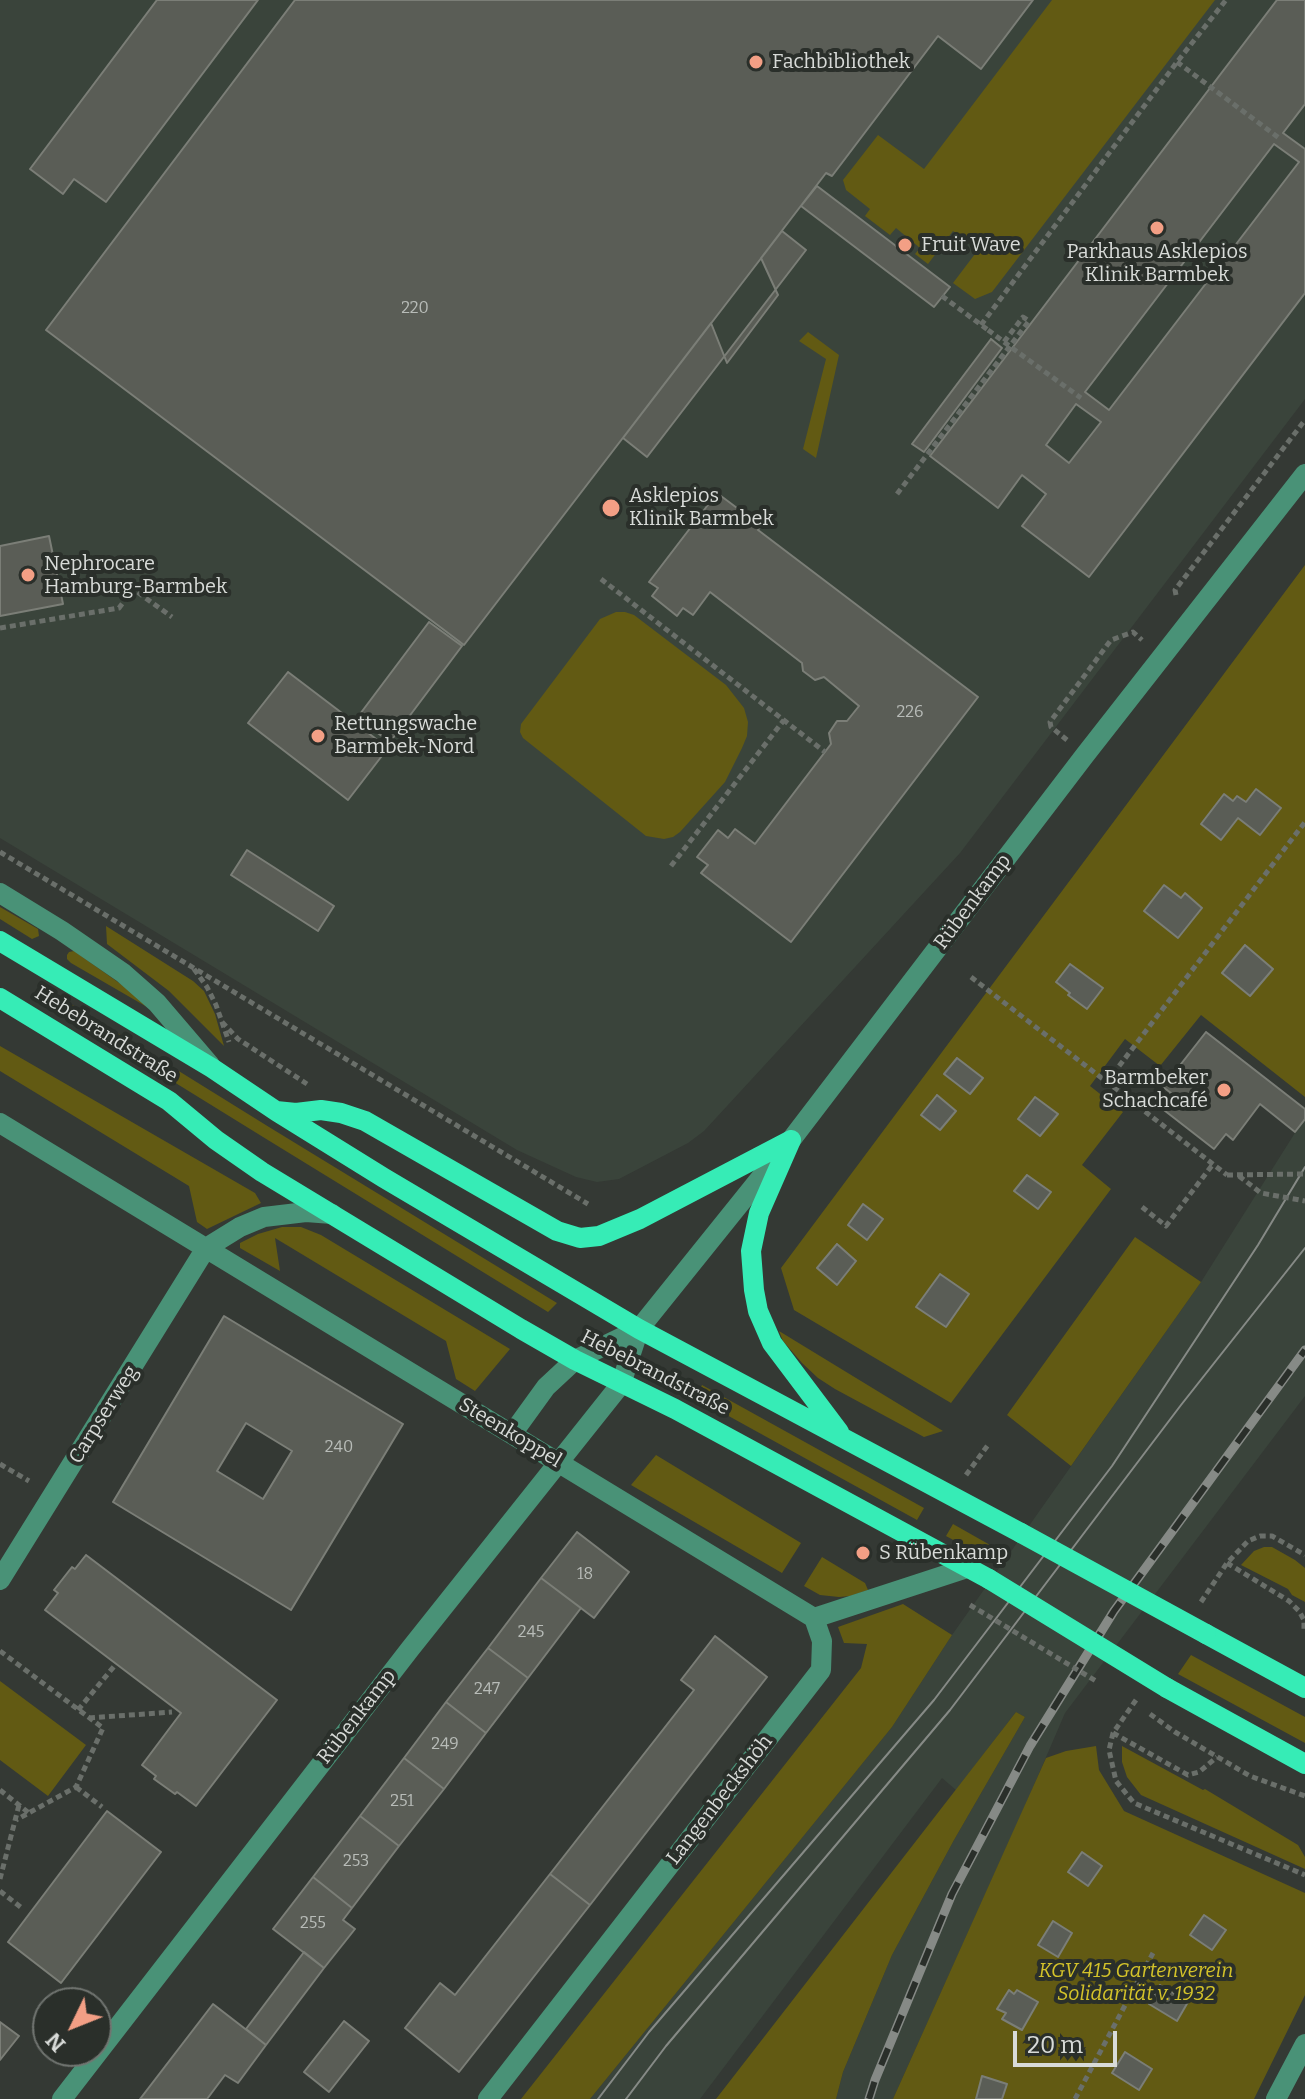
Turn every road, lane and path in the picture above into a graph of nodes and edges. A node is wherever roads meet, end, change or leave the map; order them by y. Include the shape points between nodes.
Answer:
1 (1226, 0) edge
2 (1177, 62) junction
3 (1279, 138) dead end
4 (942, 296) dead end
5 (981, 325) junction
6 (1004, 342) junction
7 (1081, 398) dead end
8 (1305, 420) edge
9 (1305, 474) edge
10 (897, 494) dead end
11 (601, 579) dead end
12 (1175, 590) dead end
13 (172, 617) dead end
14 (0, 628) edge
15 (1138, 637) dead end
16 (784, 720) junction
17 (1061, 736) dead end
18 (825, 752) dead end
19 (1305, 822) edge
20 (0, 852) edge
21 (671, 866) dead end
22 (0, 893) edge
23 (0, 941) edge
24 (191, 965) junction
25 (971, 977) dead end
26 (0, 998) edge
27 (212, 1068) junction
28 (1107, 1082) junction
29 (314, 1088) dead end
30 (276, 1111) junction
31 (0, 1123) edge
32 (791, 1140) junction
33 (1213, 1164) junction
34 (1305, 1174) edge
35 (1238, 1175) junction
36 (1305, 1201) edge
37 (588, 1204) dead end
38 (1142, 1207) dead end
39 (332, 1214) junction
40 (206, 1248) junction
41 (639, 1329) junction
42 (575, 1360) junction
43 (621, 1384) junction
44 (512, 1434) junction
45 (844, 1438) junction
46 (988, 1445) dead end
47 (558, 1462) junction
48 (964, 1477) dead end
49 (1305, 1555) edge
50 (967, 1568) junction
51 (0, 1580) edge
52 (970, 1605) dead end
53 (814, 1618) junction
54 (1304, 1629) edge
55 (0, 1651) edge
56 (116, 1664) dead end
57 (1098, 1682) dead end
58 (1305, 1688) edge
59 (1124, 1697) dead end
60 (1137, 1705) dead end
61 (78, 1710) junction
62 (172, 1712) dead end
63 (1150, 1713) dead end
64 (89, 1718) junction
65 (1113, 1733) dead end
66 (1109, 1750) dead end
67 (1217, 1757) junction
68 (1305, 1764) edge
69 (76, 1787) junction
70 (0, 1790) edge
71 (1305, 1796) edge
72 (19, 1805) junction
73 (102, 1807) dead end
74 (29, 1813) junction
75 (16, 1820) junction
76 (1305, 1875) edge
77 (0, 1879) edge
78 (0, 1891) edge
79 (23, 1909) dead end
80 (1153, 1953) dead end
81 (1305, 2044) edge
82 (62, 2099) edge
83 (488, 2099) edge
84 (1075, 2099) edge
85 (1276, 2099) edge

1 - 2 path
2 - 3 path
2 - 5 path
4 - 5 path
5 - 6 path, bridge
6 - 7 path, bridge
6 - 10 path via 1023,317 1029,321
8 - 12 path
9 - 32 street, Rübenkamp
11 - 16 path
13 - 14 path via 133,589 119,608
15 - 17 path via 1133,632 1111,640 1050,722
16 - 18 path
16 - 21 path
19 - 28 path
20 - 24 path
22 - 27 street, Hebebrandstraße via 123,973 157,1003
23 - 27 main road, Hebebrandstraße
24 - 29 path via 232,1034
24 - 37 path
25 - 28 path
26 - 39 main road, Hebebrandstraße via 169,1101 262,1172
27 - 30 main road, Hebebrandstraße
28 - 33 path
30 - 32 main road via 321,1110 365,1121 557,1231 580,1238 640,1219
30 - 41 main road, Hebebrandstraße
31 - 40 street, Steenkoppel
32 - 41 street, Rübenkamp
32 - 45 main road via 759,1213 751,1251 756,1303 772,1343
33 - 35 path, bridge via 1227,1175
33 - 38 path via 1166,1226
34 - 35 path, bridge
35 - 36 path, bridge via 1261,1193
39 - 40 street via 264,1217
39 - 42 main road, Hebebrandstraße
40 - 44 street, Steenkoppel
40 - 51 street, Carpserweg
41 - 42 street, Rübenkamp
41 - 43 street, Rübenkamp
41 - 45 main road, Hebebrandstraße
42 - 43 main road, Hebebrandstraße
42 - 44 street, Rübenkamp via 546,1387
43 - 47 street, Rübenkamp
43 - 50 main road, Hebebrandstraße
44 - 47 street, Steenkoppel
45 - 58 main road, Hebebrandstraße, bridge
46 - 48 path
47 - 53 street, Steenkoppel
47 - 82 street, Rübenkamp
49 - 54 path via 1272,1536 1260,1536 1227,1563 1289,1601 1304,1620
50 - 53 street
50 - 68 main road, Hebebrandstraße, bridge
52 - 57 path, bridge
53 - 83 street, Langenbeckshöh via 822,1641 821,1670
55 - 61 path
56 - 61 path
59 - 60 path
61 - 64 path
62 - 64 path
63 - 67 path
64 - 69 path via 103,1728
65 - 67 path via 1188,1775
66 - 76 path via 1116,1781 1134,1803
67 - 71 path
69 - 73 path
69 - 74 path
70 - 72 path
72 - 74 path
72 - 75 path
74 - 75 path
75 - 77 path
78 - 79 path
80 - 84 path
81 - 85 street

